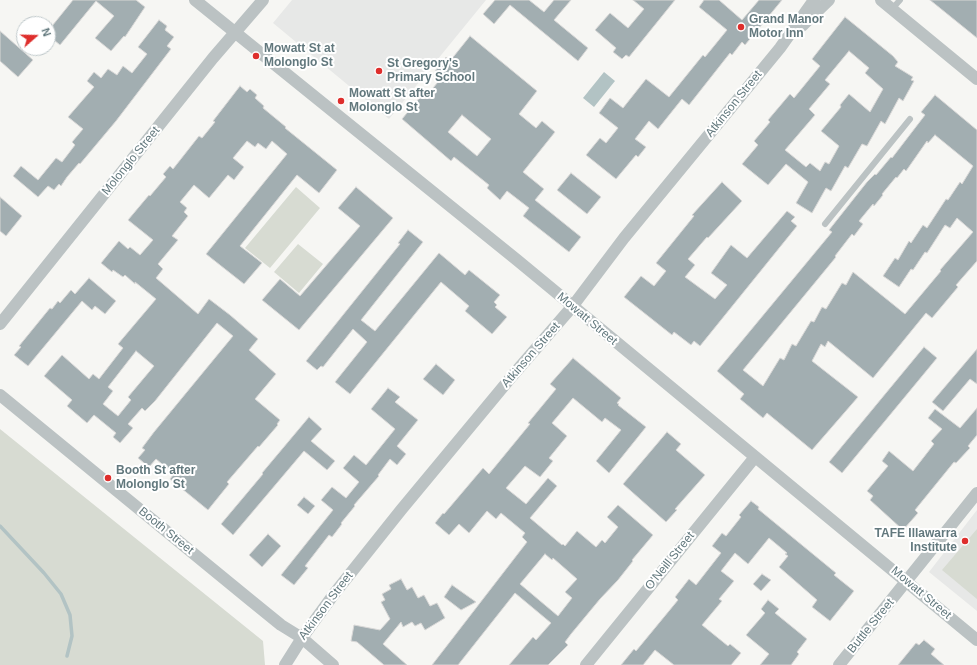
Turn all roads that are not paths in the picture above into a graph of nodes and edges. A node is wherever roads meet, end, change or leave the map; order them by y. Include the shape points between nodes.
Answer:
1 (195, 0) edge
2 (263, 0) edge
3 (814, 0) edge
4 (829, 0) edge
5 (881, 0) edge
6 (896, 4) edge
7 (235, 32) junction
8 (780, 48) junction
9 (977, 79) edge
10 (910, 119) dead end
11 (825, 224) dead end
12 (572, 307) junction
13 (0, 324) edge
14 (0, 395) edge
15 (755, 457) junction
16 (977, 493) edge
17 (907, 582) junction
18 (302, 638) junction
19 (977, 640) edge
20 (285, 665) edge
21 (333, 665) edge
22 (586, 665) edge
23 (839, 665) edge

1 - 7 street, Mowatt Street
2 - 7 street, Molonglo Street
3 - 8 street, Atkinson Street
4 - 8 street, Atkinson Street
5 - 6 street
6 - 9 street
7 - 12 street, Mowatt Street
7 - 13 street, Molonglo Street
8 - 12 street, Atkinson Street via 624,238
10 - 11 lane
12 - 15 street, Mowatt Street
12 - 18 street, Atkinson Street via 401,510
14 - 18 street, Booth Street via 249,600
15 - 17 street, Mowatt Street
15 - 22 street, O'Neill Street
16 - 17 street, Buttle Street
17 - 19 street, Mowatt Street
17 - 23 street, Buttle Street
18 - 20 street, Atkinson Street
18 - 21 street, Booth Street

